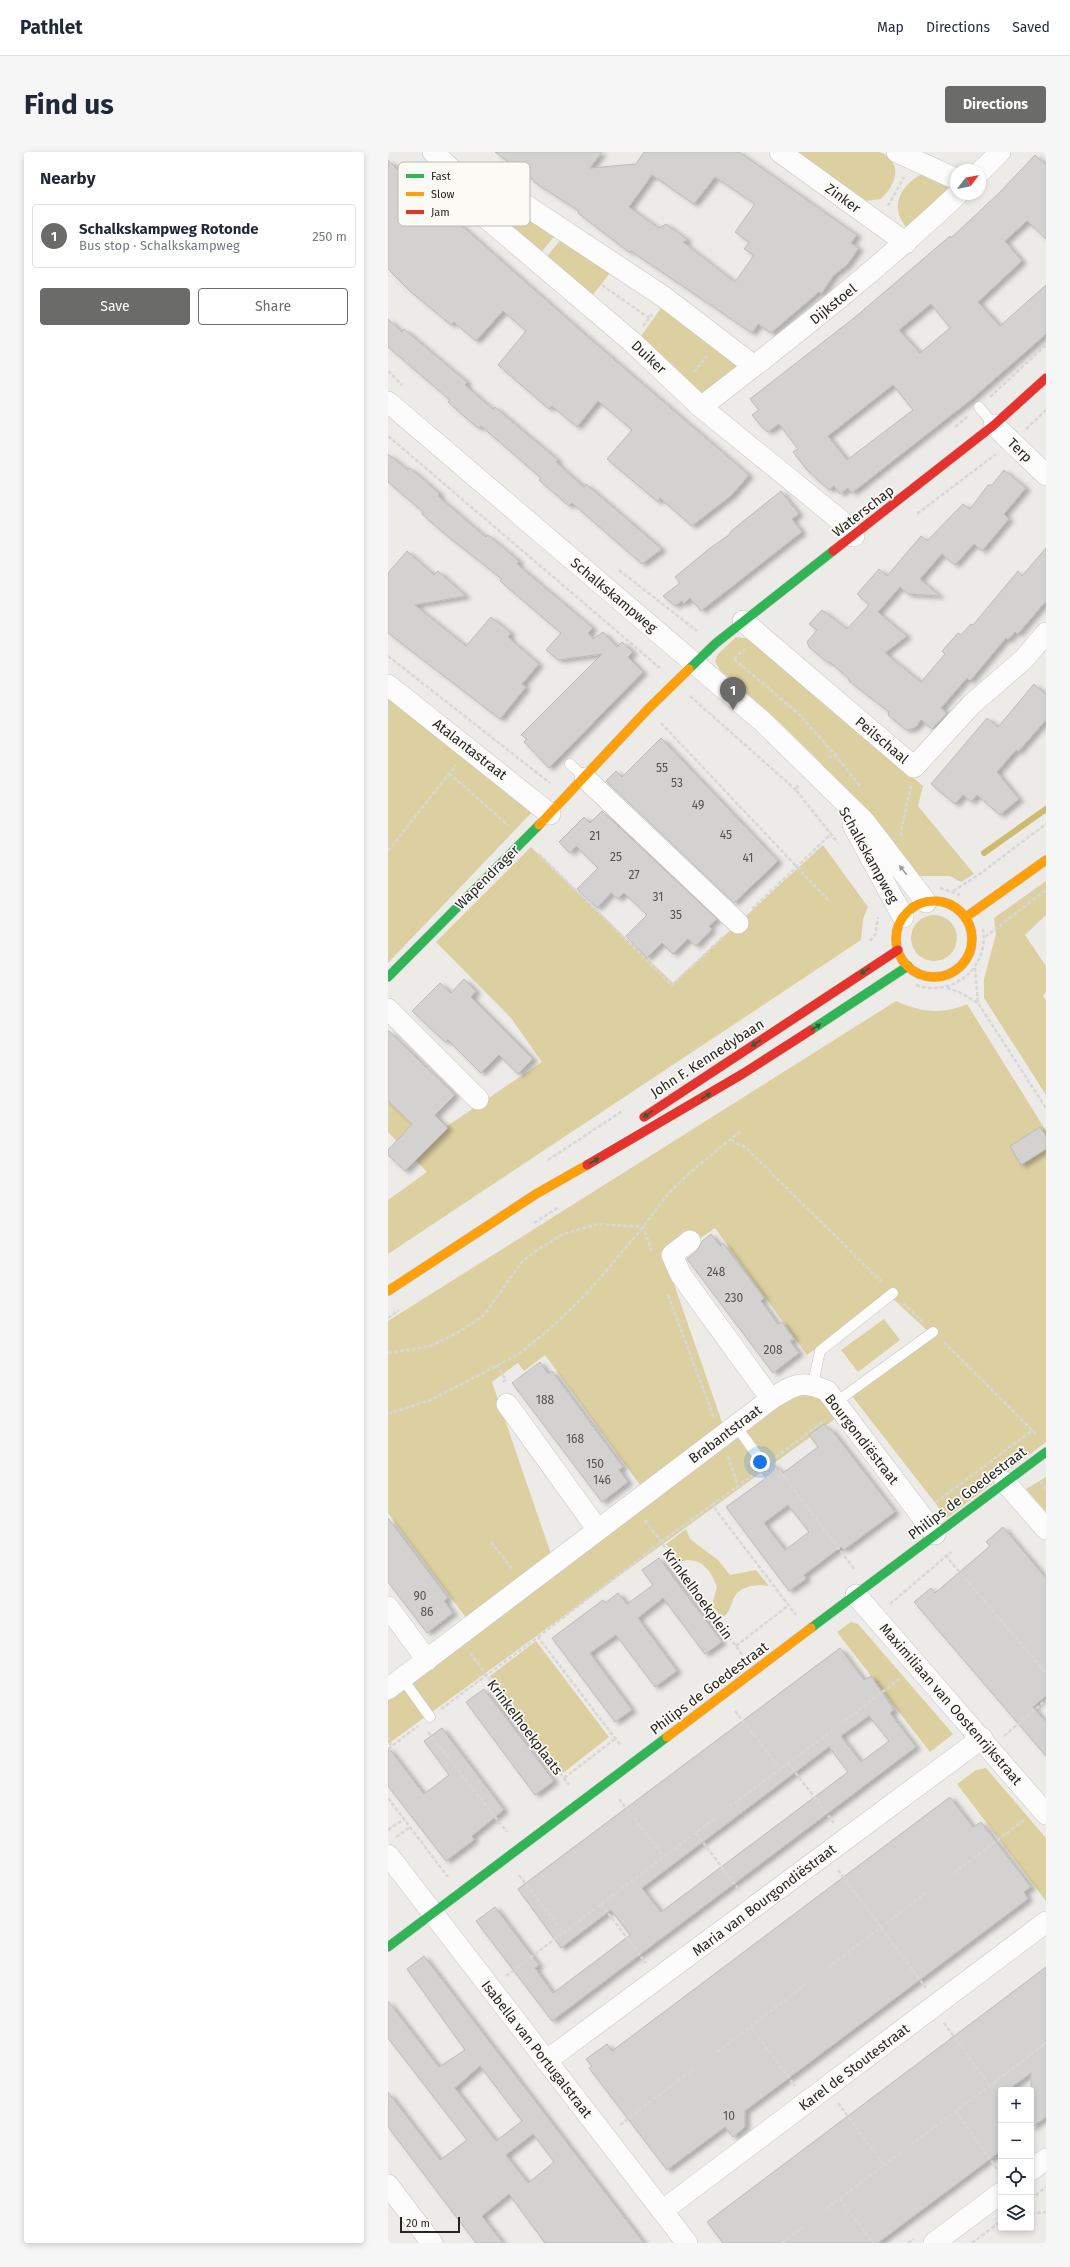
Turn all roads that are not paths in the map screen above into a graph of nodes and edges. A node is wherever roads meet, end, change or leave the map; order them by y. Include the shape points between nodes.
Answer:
1 (433, 152) edge
2 (780, 152) edge
3 (1000, 152) edge
4 (906, 156) edge
5 (444, 162) edge
6 (986, 166) edge
7 (950, 176) edge
8 (952, 200) edge
9 (530, 208) edge
10 (497, 226) edge
11 (906, 243) junction
12 (754, 366) junction
13 (1046, 378) edge
14 (388, 402) edge
15 (701, 407) junction
16 (979, 407) dead end
17 (994, 425) junction
18 (1046, 475) edge
19 (854, 536) junction
20 (743, 621) junction
21 (1046, 633) edge
22 (695, 662) junction
23 (388, 685) edge
24 (577, 771) junction
25 (834, 793) junction
26 (550, 814) junction
27 (1046, 860) edge
28 (922, 896) junction
29 (903, 917) junction
30 (966, 917) junction
31 (738, 923) road end
32 (898, 950) junction
33 (908, 966) junction
34 (388, 977) edge
35 (388, 1009) edge
36 (478, 1099) dead end
37 (639, 1120) dead end
38 (606, 1142) dead end
39 (536, 1194) junction
40 (690, 1241) dead end
41 (388, 1291) edge
42 (893, 1293) dead end
43 (933, 1332) dead end
44 (813, 1384) junction
45 (771, 1399) junction
46 (836, 1402) junction
47 (507, 1404) dead end
48 (729, 1431) junction
49 (1046, 1452) edge
50 (765, 1466) dead end
51 (1005, 1482) junction
52 (1046, 1529) edge
53 (598, 1530) junction
54 (933, 1536) junction
55 (862, 1591) junction
56 (388, 1606) edge
57 (427, 1660) junction
58 (395, 1684) edge
59 (430, 1717) dead end
60 (986, 1743) junction
61 (1043, 1811) edge
62 (391, 1847) edge
63 (433, 1913) junction
64 (1046, 1922) edge
65 (388, 1947) edge
66 (546, 2061) junction
67 (1046, 2159) edge
68 (1034, 2168) edge
69 (388, 2185) edge
70 (998, 2195) edge
71 (662, 2210) junction
72 (432, 2243) edge
73 (687, 2243) edge
74 (934, 2243) edge

1 - 5 street, Duiker
2 - 11 street, Zinker
3 - 6 street
4 - 7 street
8 - 11 street, Dijkstoel
9 - 12 street, Duiker via 664,297
10 - 15 street, Duiker via 631,340
11 - 12 street, Dijkstoel
12 - 15 street, Dijkstoel
13 - 17 street, Waterschap
14 - 22 street, Schalkskampweg
15 - 19 street, Duiker via 840,520
16 - 17 lane
17 - 18 street, Terp
17 - 19 street, Waterschap
19 - 20 street, Waterschap
20 - 21 street, Peilschaal via 914,768 972,704 1024,659
20 - 22 street, Waterschap
22 - 24 street, Wapendrager via 648,709
22 - 25 street, Schalkskampweg via 803,759
23 - 26 street, Atalantastraat
24 - 26 street, Wapendrager
24 - 31 street
28 -> 25 street, Schalkskampweg via 864,821
25 - 29 street, Schalkskampweg
26 - 34 street, Wapendrager
27 - 30 street
28 - 29 street
28 - 30 street via 947,903
29 - 32 street via 898,927
30 - 33 street via 971,930 972,944 967,958 958,968 945,975 931,977 918,973
32 - 33 street
32 -> 37 street, John F. Kennedybaan
39 -> 33 street via 744,1073
35 - 36 street
38 - 39 street via 573,1164
39 - 41 street
40 - 45 street, Brabantstraat via 672,1255 680,1275
42 - 44 lane via 820,1351
43 - 46 lane
44 - 45 street, Bourgondiëstraat via 798,1384
44 - 46 street, Bourgondiëstraat via 827,1391
45 - 48 street, Brabantstraat
46 - 54 street, Bourgondiëstraat
47 - 53 street
48 - 50 lane
48 - 53 street, Brabantstraat
49 - 51 street, Philips de Goedestraat
51 - 52 street
51 - 54 street, Philips de Goedestraat
53 - 57 street, Brabantstraat
54 - 55 street, Philips de Goedestraat
55 - 60 street, Maximiliaan van Oostenrijkstraat via 875,1617
55 - 63 street, Philips de Goedestraat
56 - 57 street
57 - 58 street, Brabantstraat
58 - 59 lane
60 - 61 street, Maximiliaan van Oostenrijkstraat
60 - 66 street, Maria van Bourgondiëstraat via 846,1839
62 - 63 street, Isabella van Portugalstraat
63 - 65 street, Philips de Goedestraat
63 - 66 street, Isabella van Portugalstraat
64 - 71 street, Karel de Stoutestraat
66 - 71 street, Isabella van Portugalstraat
67 - 68 street
69 - 72 street
70 - 74 street
71 - 73 street, Isabella van Portugalstraat

